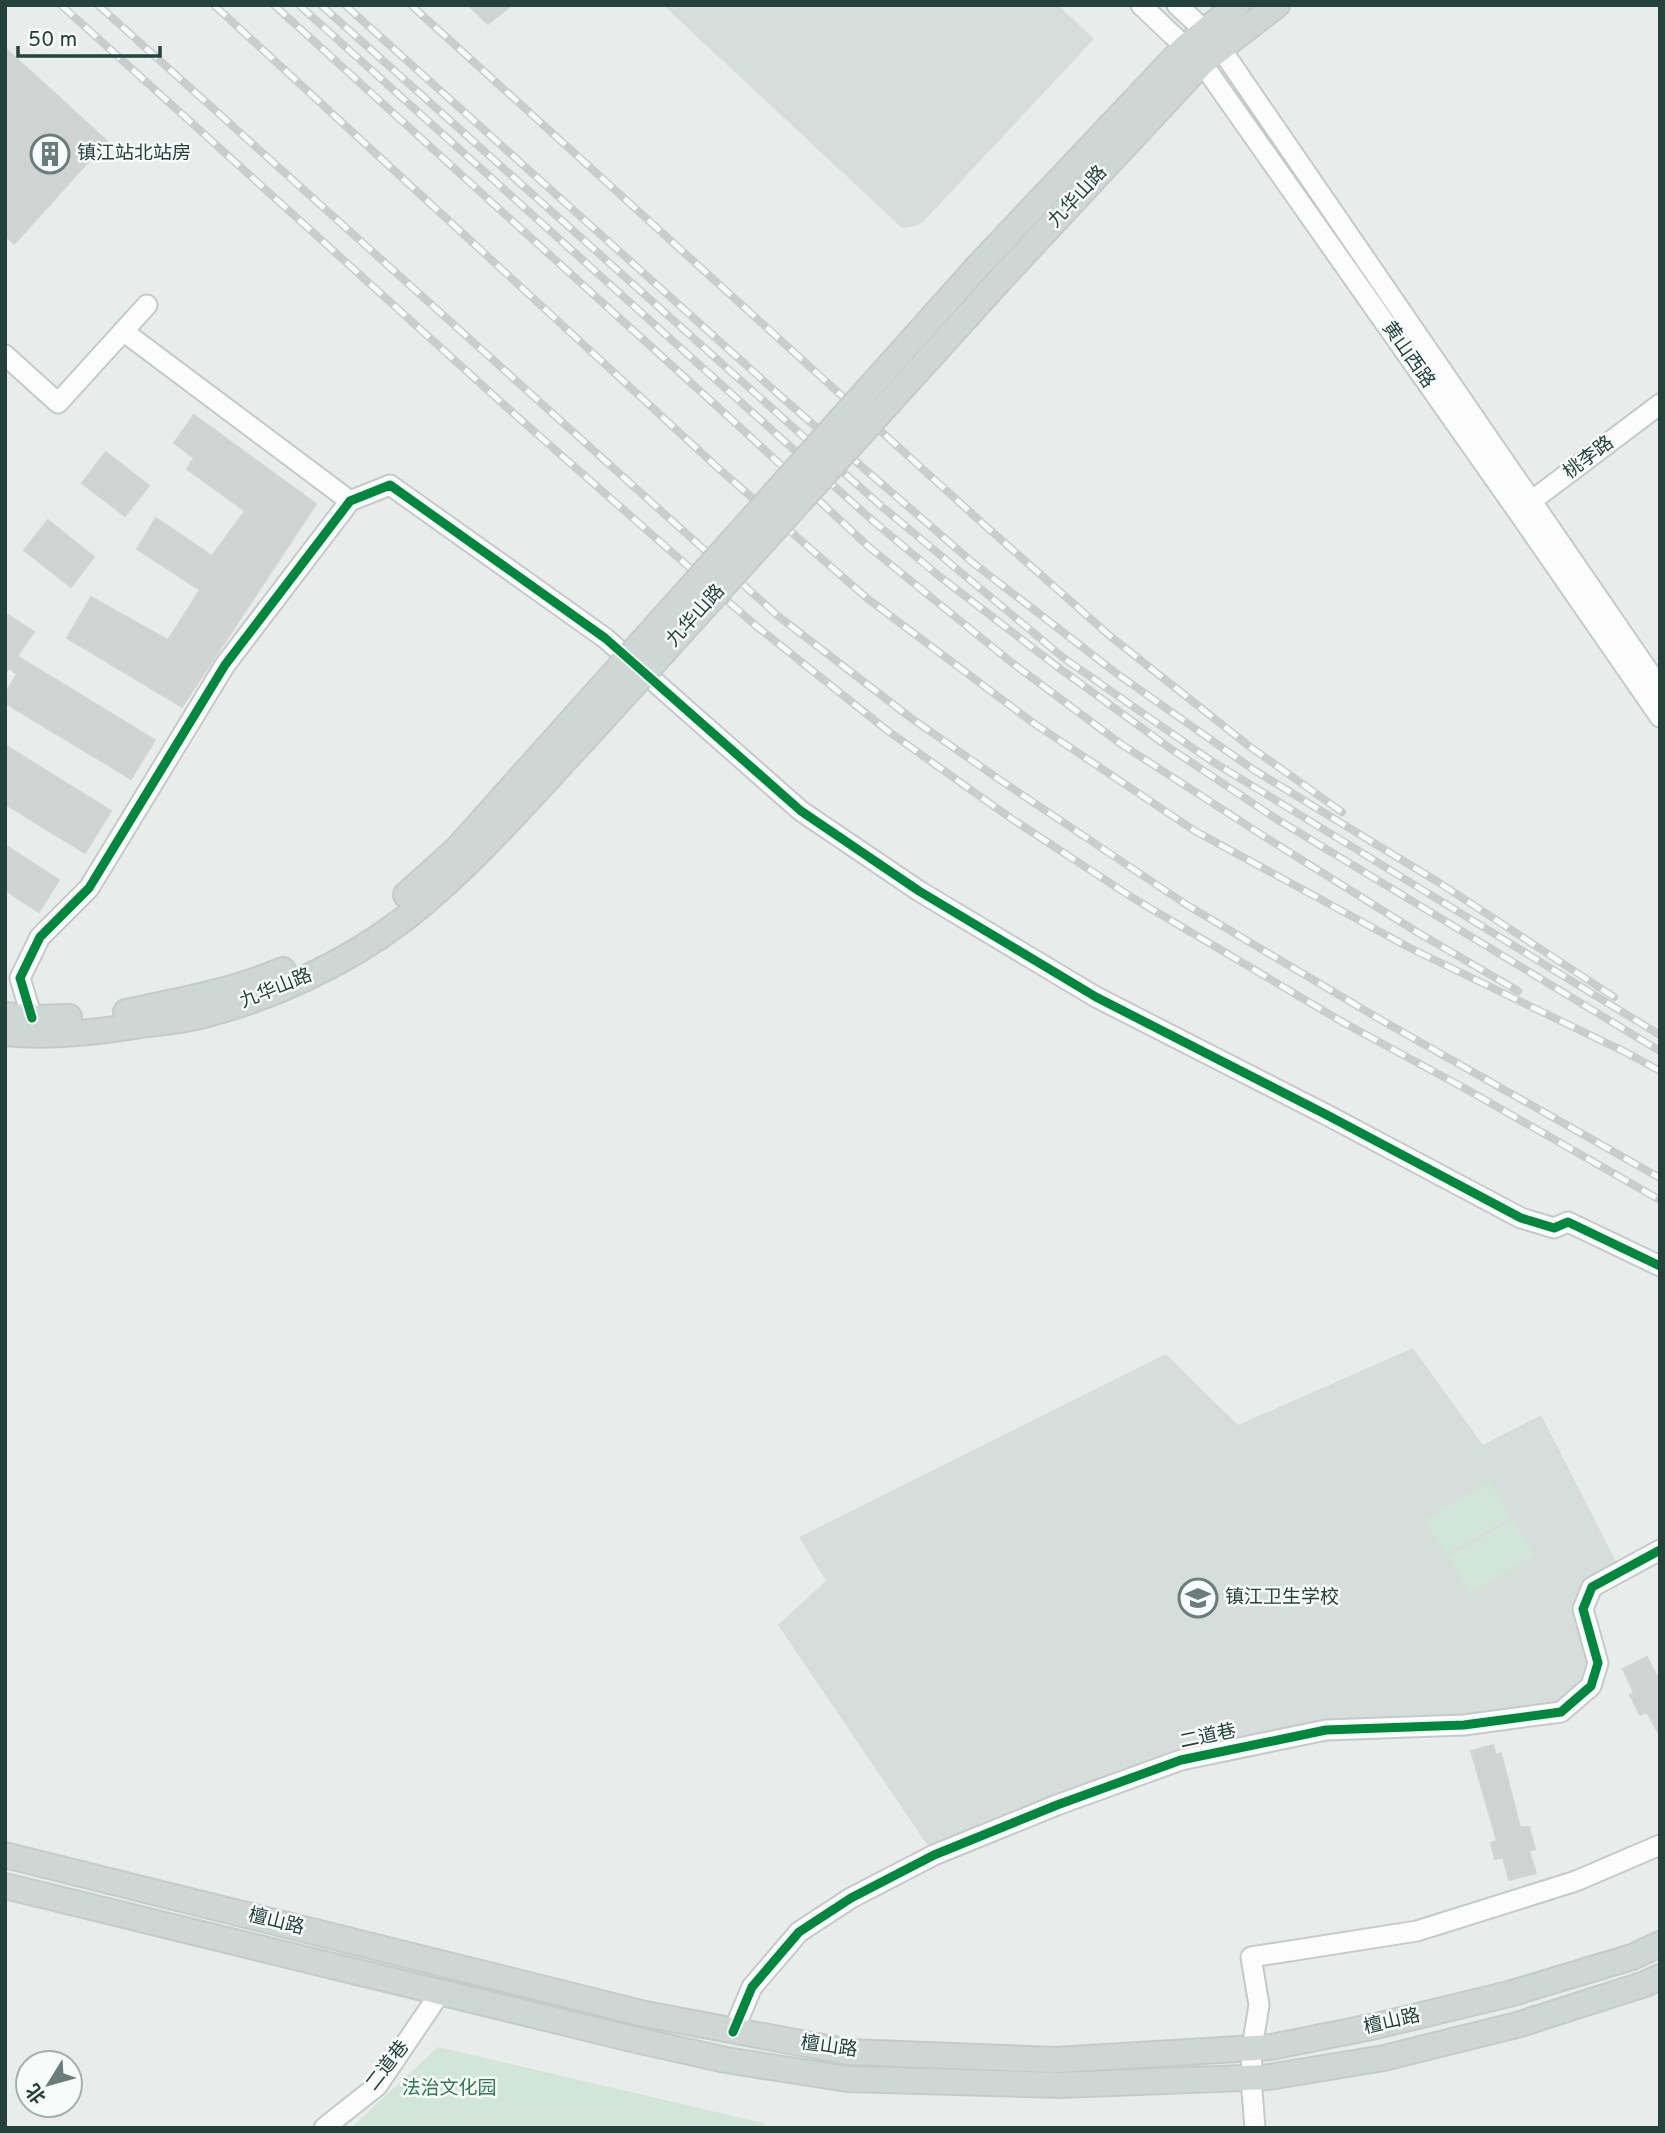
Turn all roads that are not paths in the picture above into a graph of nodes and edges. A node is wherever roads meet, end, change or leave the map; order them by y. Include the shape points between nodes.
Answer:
1 (1141, 5) edge
2 (1177, 5) edge
3 (1237, 5) edge
4 (1277, 5) edge
5 (1203, 47) junction
6 (146, 305) dead end
7 (123, 331) junction
8 (5, 355) edge
9 (1660, 404) edge
10 (350, 501) junction
11 (1525, 507) junction
12 (1660, 688) edge
13 (1660, 717) edge
14 (582, 725) junction
15 (5, 1015) edge
16 (32, 1018) junction
17 (5, 1033) edge
18 (1660, 1266) edge
19 (1660, 1550) edge
20 (1660, 1844) edge
21 (5, 1855) edge
22 (5, 1886) edge
23 (1660, 1944) edge
24 (1660, 1977) edge
25 (440, 1993) junction
26 (733, 2032) junction
27 (1252, 2048) junction
28 (1251, 2078) junction
29 (324, 2128) edge
30 (1255, 2128) edge

1 - 5 street, 黄山西路
2 - 5 street, 黄山西路
3 - 5 main road, 九华山路
4 - 5 main road, 九华山路
5 - 11 street, 黄山西路
5 - 14 main road, 九华山路, bridge via 1000,280
5 - 14 main road, 九华山路, bridge via 980,264
6 - 7 street
7 - 8 street via 58,403
7 - 10 street
9 - 11 street, 桃李路
10 - 16 street via 225,665 89,888 40,937 20,978
10 - 18 street via 390,485 605,638 801,811 919,891 1096,997 1521,1218 1554,1228 1568,1222
11 - 12 street, 黄山西路
11 - 13 street, 黄山西路
14 - 16 main road, 九华山路 via 390,910 323,953 254,982 192,999 109,1015
14 - 17 main road, 九华山路 via 468,863 399,923 327,969 258,999 198,1017 111,1030 30,1036
15 - 16 main road, 九华山路
19 - 26 street, 二道巷 via 1592,1587 1583,1609 1598,1663 1591,1686 1561,1712 1464,1725 1326,1730 1181,1760 1057,1805 934,1855 851,1898 799,1932 752,1987
20 - 27 street via 1576,1881 1417,1931 1251,1957 1259,2006
21 - 26 main road, 檀山路
22 - 25 main road, 檀山路
23 - 27 main road, 檀山路 via 1632,1957 1509,1994 1376,2026
24 - 28 main road, 檀山路 via 1517,2025 1384,2058
25 - 28 main road, 檀山路 via 726,2060 847,2079 1060,2085
25 - 29 street, 二道巷 via 377,2086
26 - 27 main road, 檀山路 via 849,2052 1056,2060
27 - 28 street
28 - 30 street

